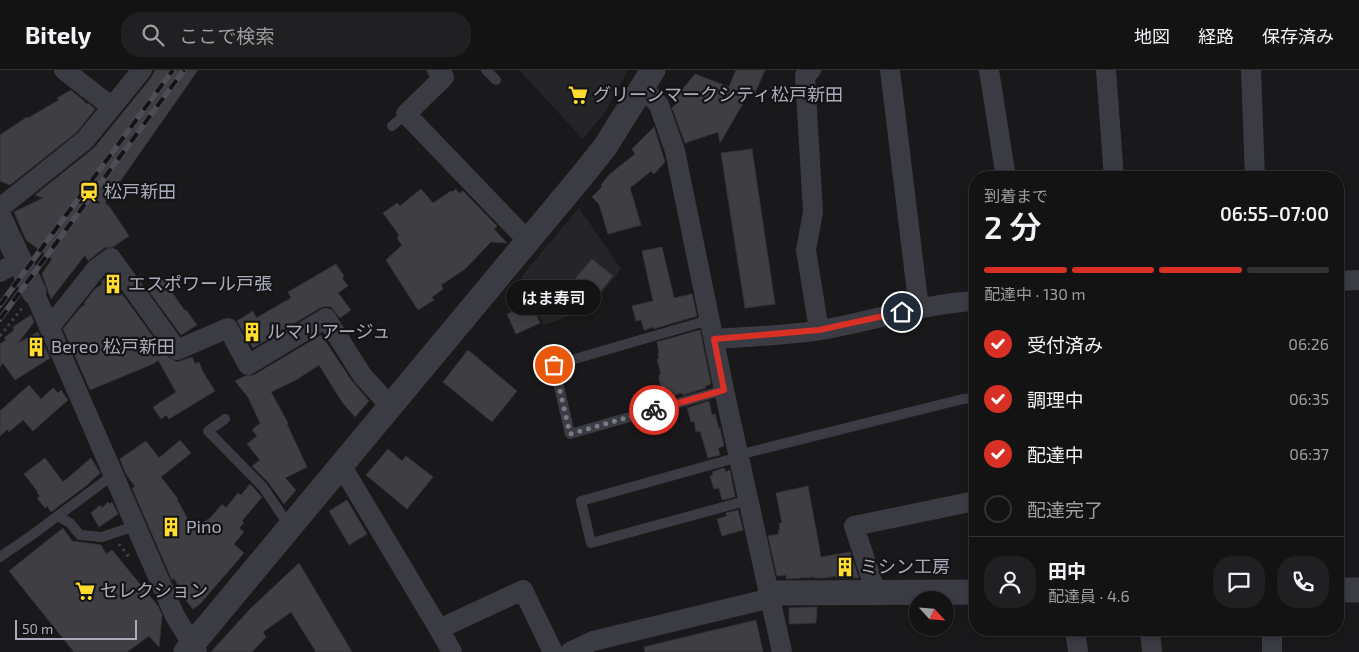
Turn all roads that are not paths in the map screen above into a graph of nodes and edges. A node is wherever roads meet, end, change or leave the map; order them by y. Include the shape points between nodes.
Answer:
1 (64, 70) edge
2 (142, 70) edge
3 (486, 70) edge
4 (811, 70) edge
5 (890, 70) edge
6 (989, 70) edge
7 (1106, 70) edge
8 (1251, 70) edge
9 (445, 72) edge
10 (648, 79) edge
11 (496, 80) dead end
12 (112, 107) junction
13 (1005, 171) edge
14 (1113, 171) edge
15 (1255, 171) edge
16 (0, 208) edge
17 (0, 218) edge
18 (528, 241) junction
19 (17, 258) edge
20 (1359, 280) edge
21 (1344, 281) edge
22 (40, 284) joint
23 (969, 301) edge
24 (919, 309) junction
25 (49, 328) junction
26 (712, 330) junction
27 (819, 330) junction
28 (724, 390) junction
29 (969, 398) edge
30 (390, 406) junction
31 (225, 419) dead end
32 (738, 456) junction
33 (341, 465) junction
34 (113, 475) junction
35 (749, 500) junction
36 (969, 502) edge
37 (58, 516) junction
38 (135, 526) junction
39 (291, 528) junction
40 (0, 557) edge
41 (1344, 590) edge
42 (1359, 590) edge
43 (969, 592) edge
44 (876, 593) junction
45 (770, 596) junction
46 (439, 629) junction
47 (1076, 636) edge
48 (1151, 636) edge
49 (1272, 636) edge
50 (192, 649) edge
51 (452, 652) edge
52 (553, 652) edge
53 (570, 652) edge
54 (782, 652) edge
55 (1078, 652) edge
56 (1152, 652) edge
57 (1272, 652) edge

1 - 12 street
2 - 12 street
3 - 11 lane
4 - 27 street via 805,76 813,212 806,250
5 - 24 street
6 - 13 street
7 - 14 street
8 - 15 street
9 - 18 street via 399,120
10 - 18 street via 605,147
10 - 26 street via 675,151
12 - 16 street via 85,140
17 - 19 street
18 - 30 street
19 - 22 street
20 - 21 street
22 - 25 street
23 - 24 street
24 - 27 street
25 - 30 street via 96,269 111,258 177,350 228,328 248,365 326,318 362,375
25 - 34 street
26 - 27 street
26 - 28 street
26 - 28 lane via 554,365 570,434
28 - 32 street
29 - 32 lane
30 - 33 street
31 - 39 lane via 208,431 263,487
32 - 35 street
32 - 35 lane via 581,501 590,543
33 - 39 street
33 - 46 street
34 - 37 lane
34 - 38 street
35 - 45 street
36 - 44 street via 854,526
37 - 38 lane via 70,523 80,535 104,537
37 - 40 lane
38 - 50 street
39 - 50 street
41 - 42 street
43 - 44 street
44 - 45 street
45 - 53 street via 593,641
45 - 54 street
46 - 51 street
46 - 52 street via 523,590
47 - 55 street
48 - 56 street
49 - 57 street

